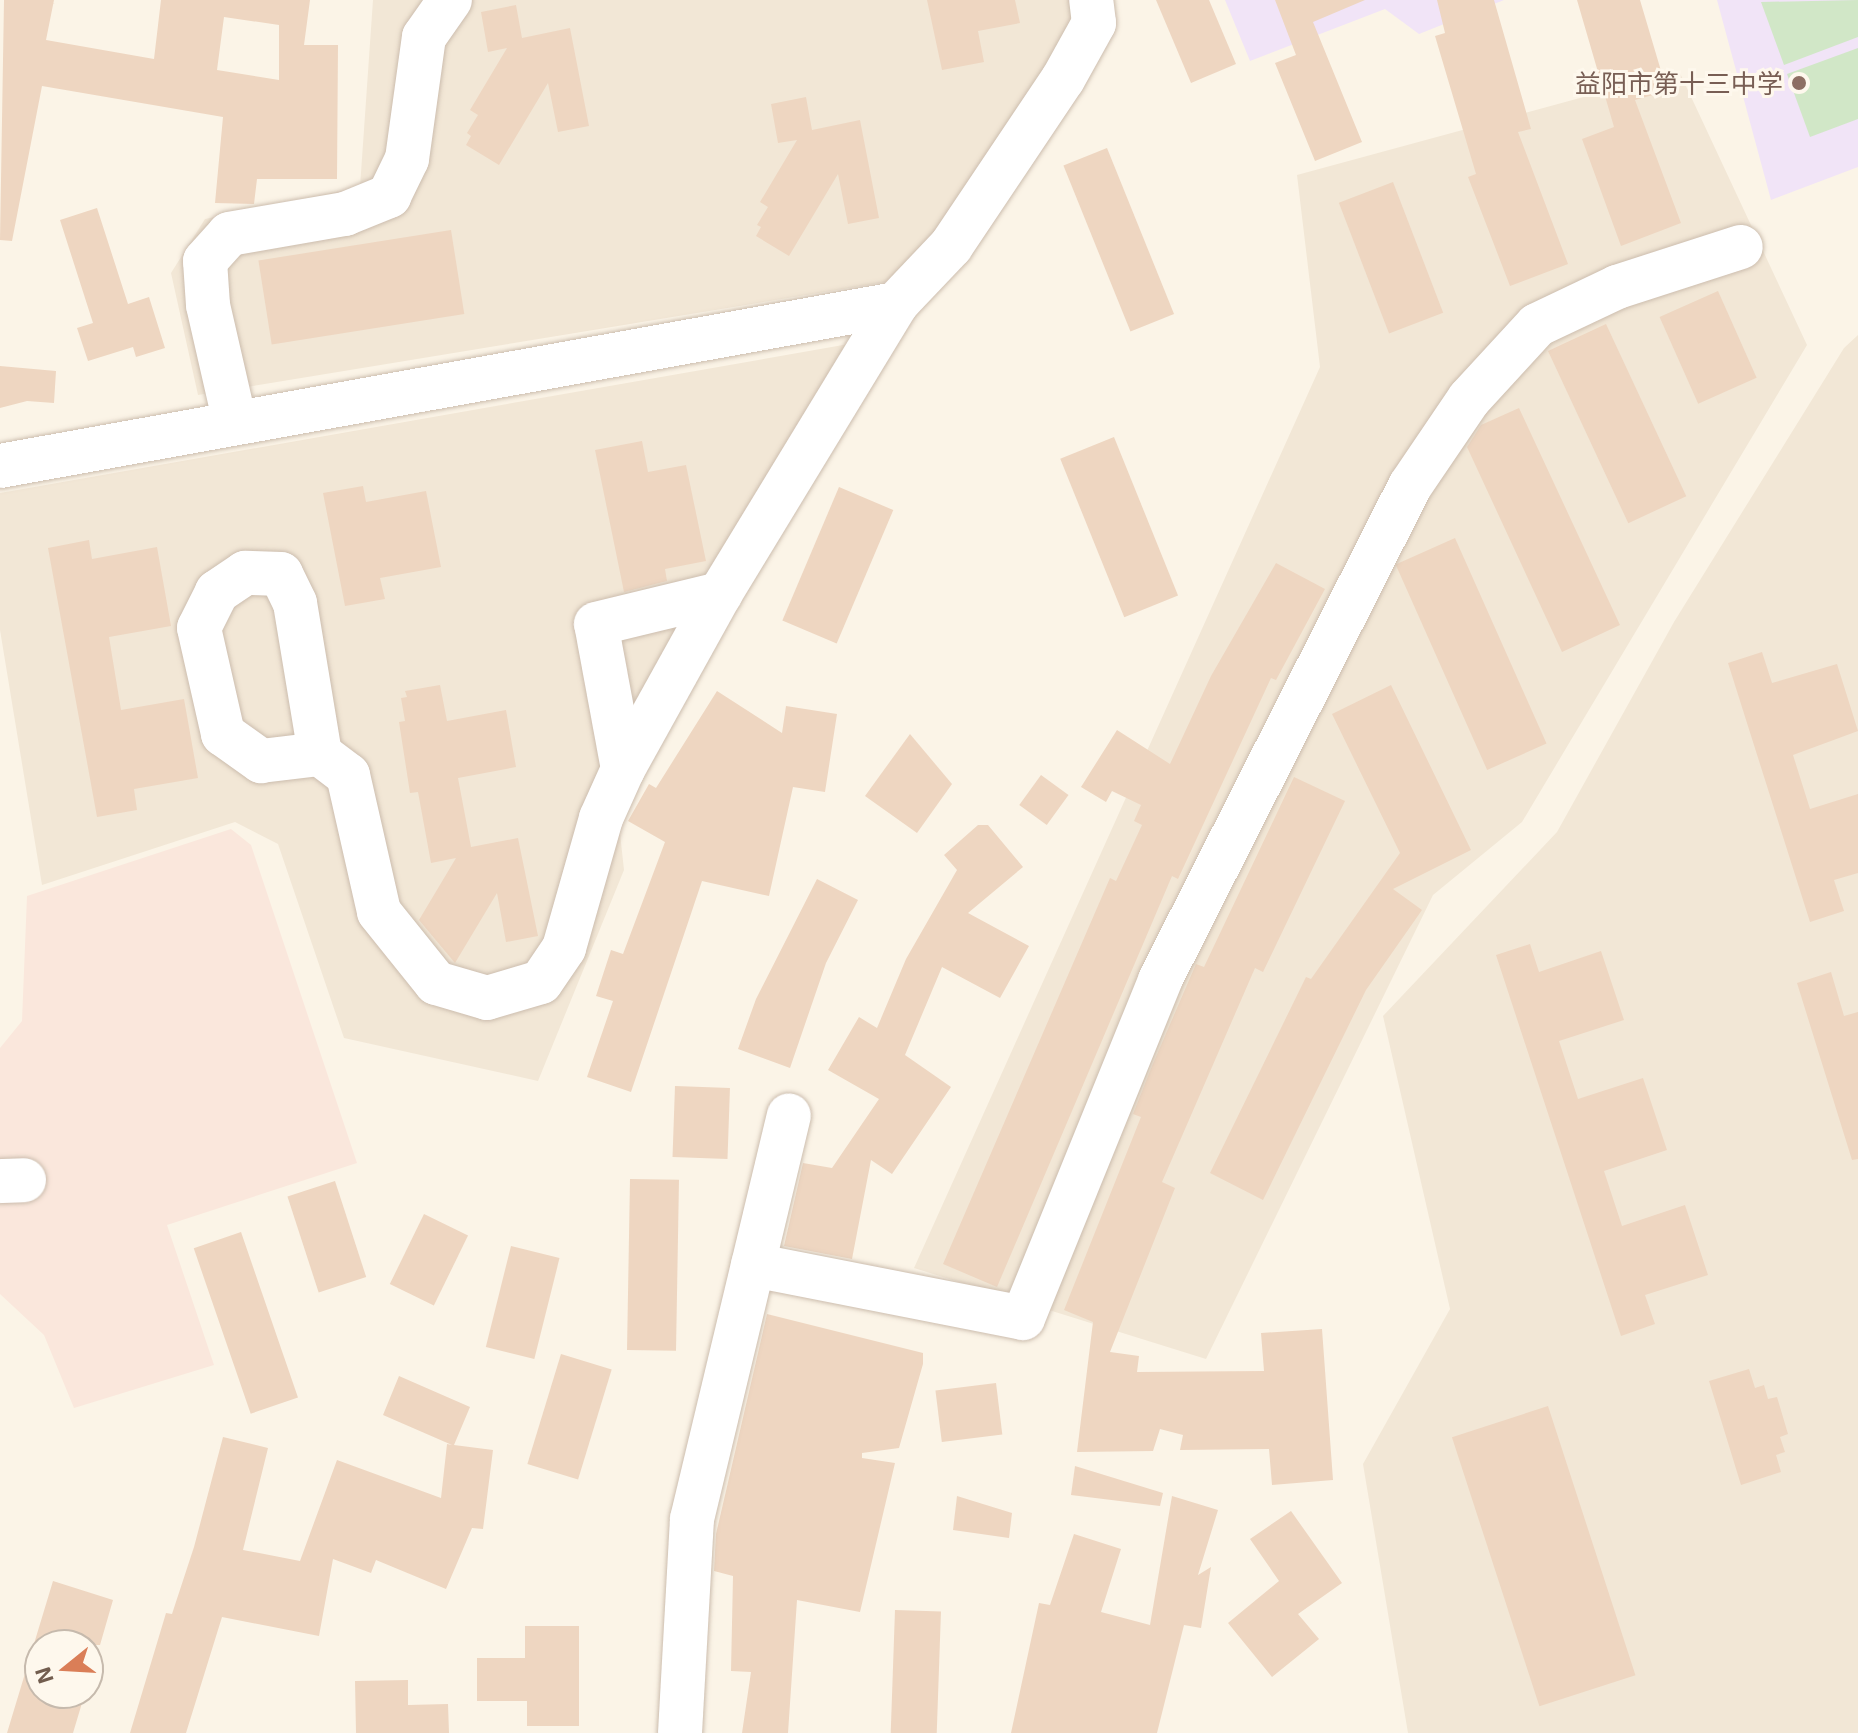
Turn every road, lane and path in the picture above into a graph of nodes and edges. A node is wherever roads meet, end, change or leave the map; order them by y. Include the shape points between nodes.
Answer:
1 (450, 0) edge
2 (1091, 0) edge
3 (1741, 247) dead end
4 (896, 304) junction
5 (235, 423) junction
6 (0, 466) edge
7 (720, 594) junction
8 (320, 754) dead end
9 (623, 769) junction
10 (789, 1116) dead end
11 (753, 1265) junction
12 (680, 1733) edge

1 - 5 street via 424,37 407,159 389,196 345,214 229,234 205,261 208,305
2 - 4 street via 1094,23 1063,79 951,246
3 - 11 street via 1617,287 1537,325 1469,399 1435,448 1410,486 1160,980 1023,1318
4 - 5 street
4 - 7 street
5 - 6 street
7 - 9 street
7 - 9 street via 596,624
8 - 9 street via 348,775 379,912 436,983 487,998 541,982 564,948 601,818
10 - 11 street
11 - 12 street via 692,1519

